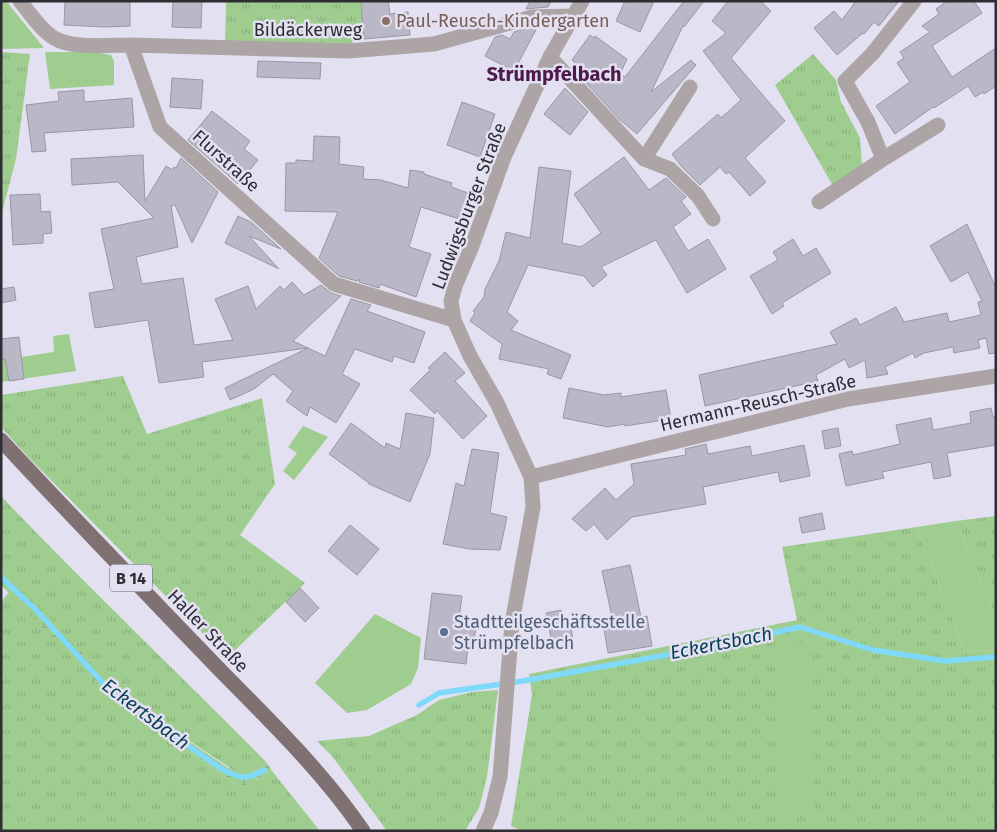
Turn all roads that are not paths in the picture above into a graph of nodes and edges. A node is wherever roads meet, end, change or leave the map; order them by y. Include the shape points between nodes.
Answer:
1 (20, 1) edge
2 (582, 1) edge
3 (914, 1) edge
4 (572, 16) junction
5 (130, 45) junction
6 (550, 57) junction
7 (690, 88) dead end
8 (938, 125) dead end
9 (644, 159) junction
10 (883, 159) junction
11 (819, 202) dead end
12 (713, 219) dead end
13 (454, 320) junction
14 (996, 376) edge
15 (1, 440) edge
16 (531, 478) junction
17 (363, 831) edge
18 (483, 831) edge

1 - 5 street via 54,38 67,43
2 - 4 street, Ludwigsburger Straße
3 - 10 street via 873,53 845,81 868,122
4 - 5 street, Bildäckerweg via 532,17 434,44 348,51
4 - 6 street, Ludwigsburger Straße
5 - 13 street, Flurstraße via 160,127 334,284
6 - 9 street
6 - 13 street, Ludwigsburger Straße via 504,157 455,286 451,301
7 - 9 street
8 - 10 street
9 - 12 street via 670,169 698,196
10 - 11 street
13 - 16 street, Ludwigsburger Straße
14 - 16 street, Hermann-Reusch-Straße via 848,399
15 - 17 main road, Haller Straße / B 14 via 263,714 336,794
16 - 18 street, Ludwigsburger Straße via 533,507 512,623 500,777

